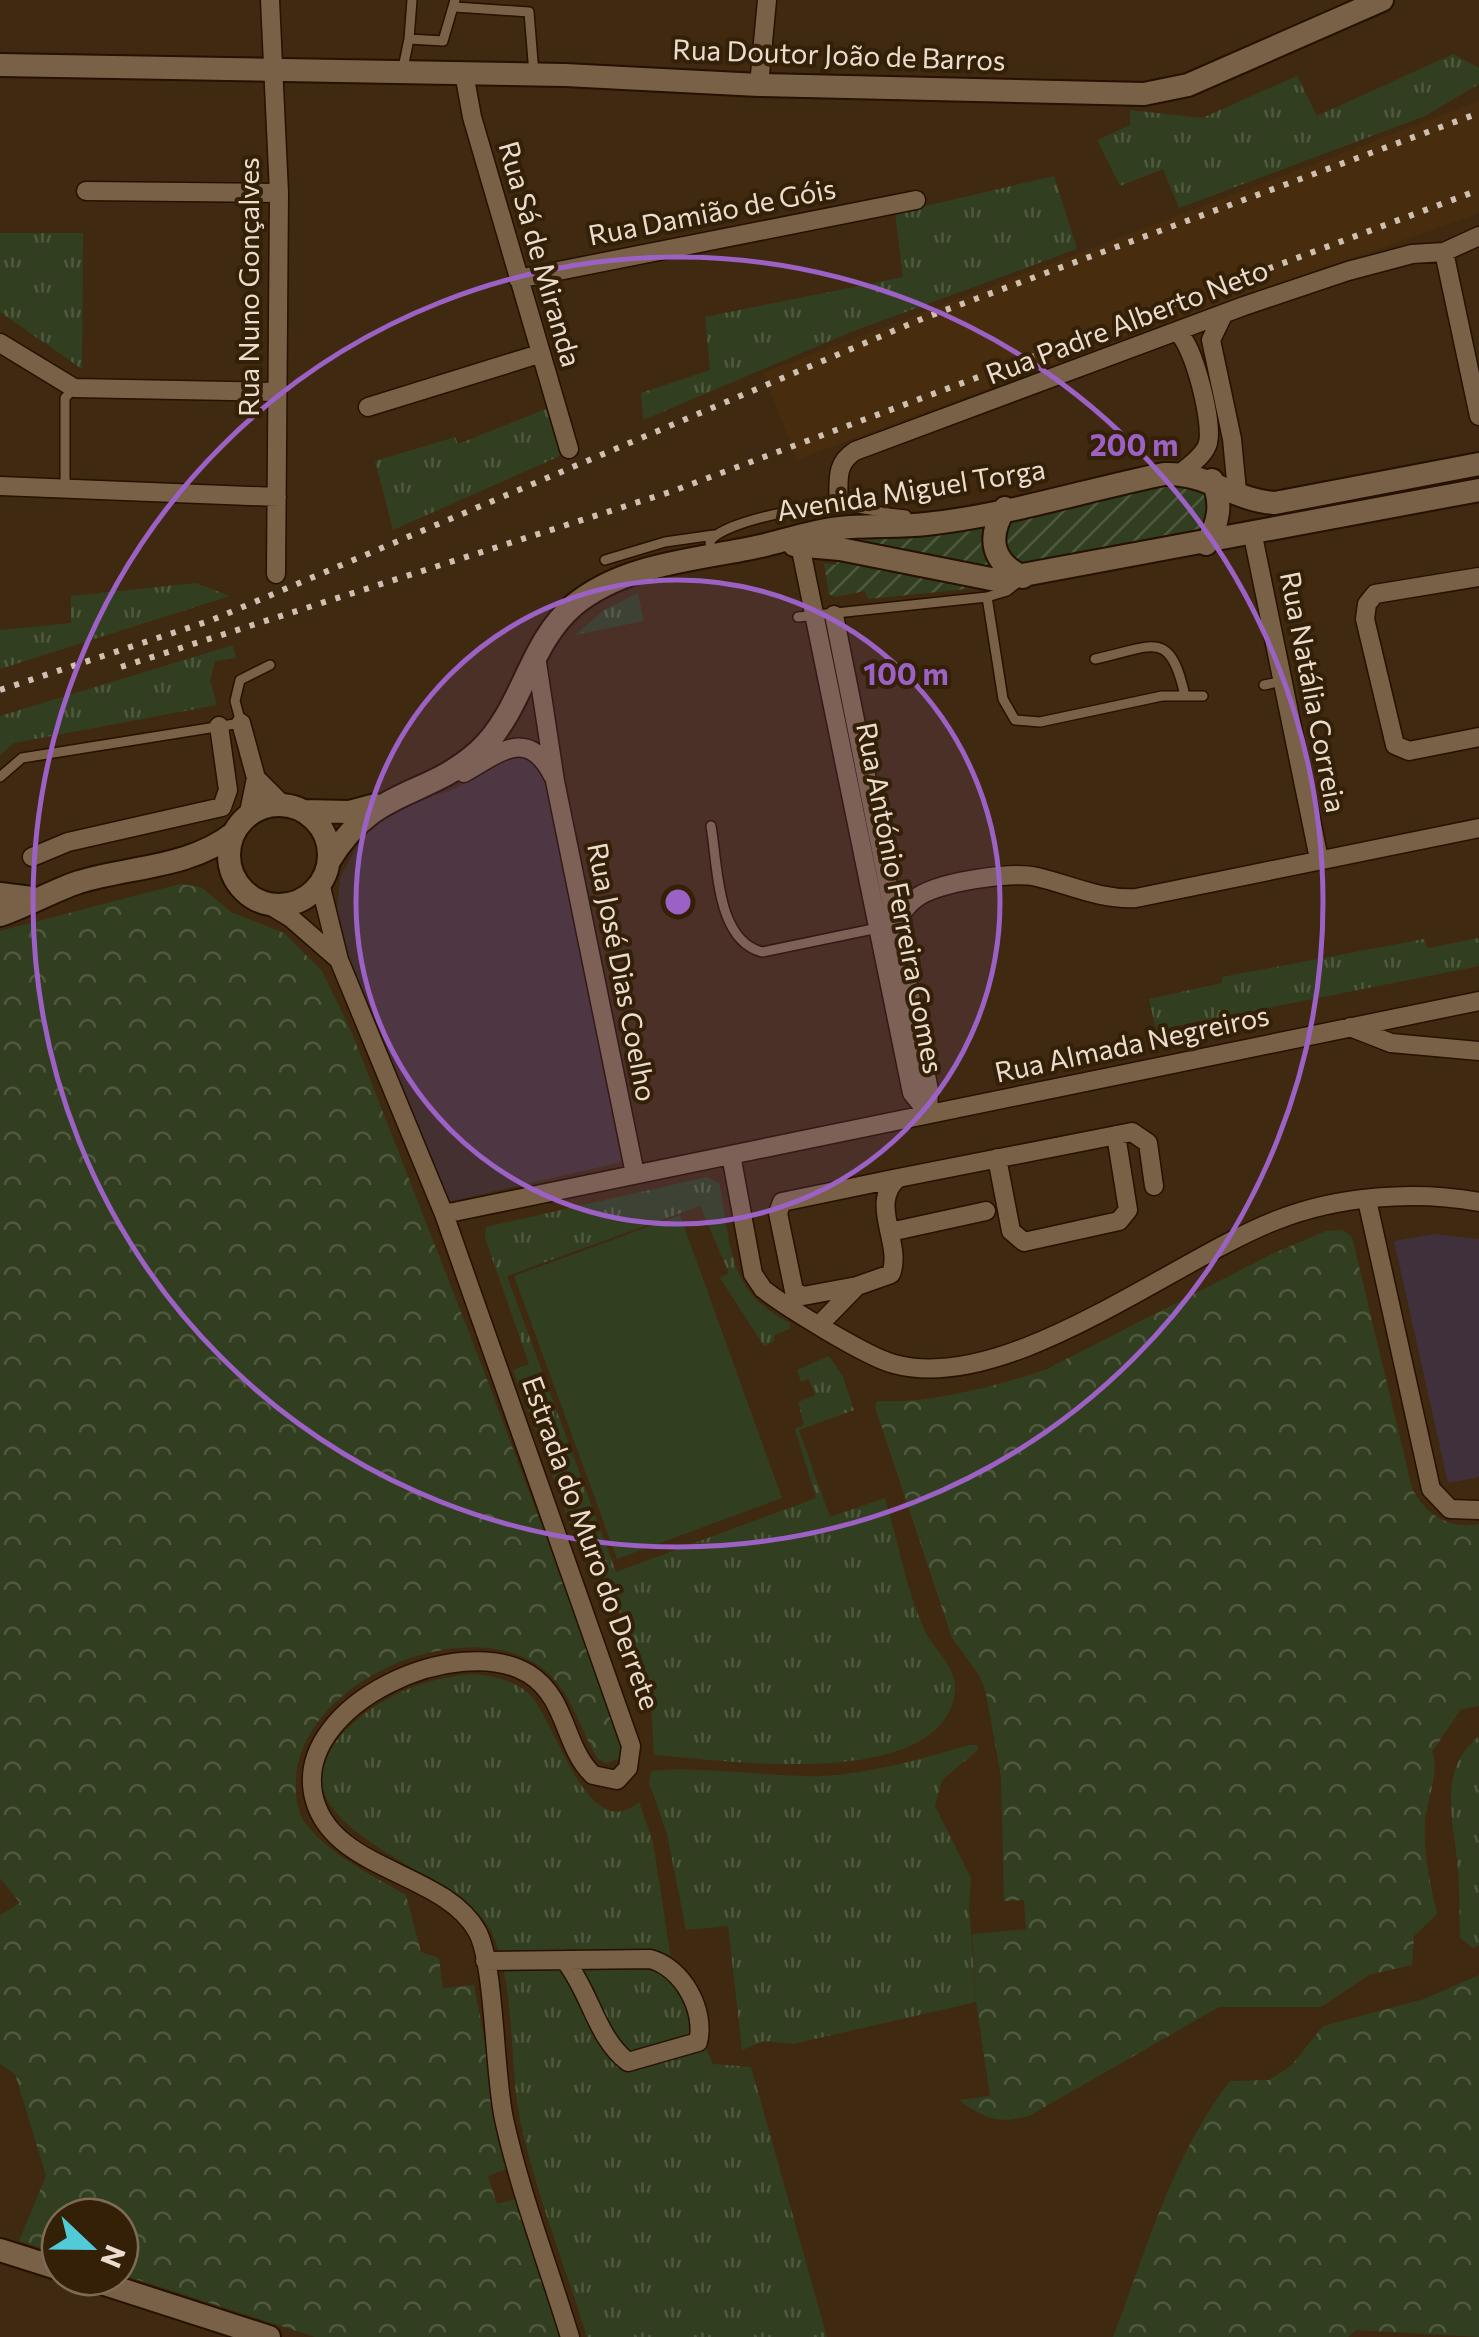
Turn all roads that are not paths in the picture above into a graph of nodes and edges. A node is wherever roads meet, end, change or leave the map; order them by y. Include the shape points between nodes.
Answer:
1 (270, 0) edge
2 (412, 0) edge
3 (767, 0) edge
4 (1382, 0) edge
5 (455, 4) edge
6 (409, 39) junction
7 (0, 65) edge
8 (275, 70) junction
9 (402, 72) junction
10 (464, 73) junction
11 (534, 74) junction
12 (759, 85) junction
13 (86, 191) dead end
14 (279, 194) junction
15 (916, 200) dead end
16 (1479, 236) edge
17 (1444, 252) junction
18 (518, 279) junction
19 (1223, 315) junction
20 (1178, 334) junction
21 (0, 342) edge
22 (1472, 348) edge
23 (539, 354) junction
24 (74, 388) junction
25 (275, 392) junction
26 (368, 407) dead end
27 (1479, 416) edge
28 (570, 449) dead end
29 (1479, 464) edge
30 (1181, 473) junction
31 (1212, 480) junction
32 (0, 486) edge
33 (65, 487) junction
34 (1479, 490) edge
35 (1237, 491) junction
36 (277, 496) junction
37 (838, 506) junction
38 (1005, 508) junction
39 (949, 520) junction
40 (1253, 536) junction
41 (1206, 544) junction
42 (800, 545) junction
43 (712, 546) junction
44 (762, 546) junction
45 (605, 560) dead end
46 (276, 574) dead end
47 (1023, 577) junction
48 (1479, 577) edge
49 (987, 597) junction
50 (815, 615) junction
51 (536, 656) junction
52 (1095, 659) dead end
53 (270, 665) dead end
54 (1283, 681) junction
55 (1264, 685) dead end
56 (1185, 696) junction
57 (1203, 696) dead end
58 (241, 723) junction
59 (219, 726) junction
60 (1479, 737) edge
61 (0, 777) edge
62 (256, 778) junction
63 (428, 781) junction
64 (555, 781) junction
65 (379, 804) junction
66 (293, 808) junction
67 (241, 825) junction
68 (710, 826) dead end
69 (1479, 828) edge
70 (32, 858) dead end
71 (1319, 859) junction
72 (183, 861) junction
73 (324, 872) junction
74 (240, 886) junction
75 (268, 904) junction
76 (0, 908) edge
77 (887, 926) junction
78 (338, 960) junction
79 (1479, 1001) edge
80 (1425, 1012) junction
81 (1350, 1027) junction
82 (1418, 1044) junction
83 (1479, 1051) edge
84 (928, 1114) junction
85 (1116, 1135) junction
86 (731, 1155) junction
87 (997, 1158) junction
88 (634, 1174) junction
89 (898, 1178) junction
90 (1154, 1186) dead end
91 (1368, 1200) junction
92 (1479, 1202) edge
93 (986, 1212) dead end
94 (444, 1214) junction
95 (890, 1232) junction
96 (857, 1286) junction
97 (821, 1323) junction
98 (1479, 1510) edge
99 (485, 1961) junction
100 (566, 1962) junction
101 (0, 2250) edge
102 (40, 2263) edge
103 (140, 2295) edge
104 (269, 2337) edge
105 (570, 2337) edge

1 - 8 street, Rua Nuno Gonçalves
2 - 6 lane
3 - 12 street
4 - 12 street, Rua Doutor João de Barros via 1188,84 1144,94
5 - 6 lane via 443,41
5 - 11 lane via 529,12
6 - 9 lane
7 - 8 street, Rua Doutor João de Barros
8 - 9 street, Rua Doutor João de Barros
8 - 14 street, Rua Nuno Gonçalves
9 - 10 street, Rua Doutor João de Barros
10 - 11 street, Rua Doutor João de Barros
10 - 18 street, Rua Sá de Miranda
11 - 12 street, Rua Doutor João de Barros
13 - 14 street
14 - 25 street, Rua Nuno Gonçalves
15 - 18 street, Rua Damião de Góis
16 - 17 street, Rua Padre Alberto Neto
17 - 19 street, Rua Padre Alberto Neto via 1348,271
17 - 22 street
18 - 23 street, Rua Sá de Miranda
19 - 20 street, Rua Padre Alberto Neto
19 - 35 street via 1211,340
20 - 30 street via 1194,354 1209,438
20 - 37 street, Rua Padre Alberto Neto via 855,451 840,468
21 - 24 street
22 - 27 street
23 - 26 street
23 - 28 street, Rua Sá de Miranda
24 - 25 street
24 - 33 lane via 66,398
25 - 36 street, Rua Nuno Gonçalves
29 - 35 street, Avenida Miguel Torga via 1275,503
30 - 31 street, Avenida Miguel Torga
30 - 38 street, Avenida Miguel Torga
31 - 35 street, Avenida Miguel Torga
31 - 41 street via 1218,517
32 - 33 street
33 - 36 street
34 - 40 street, Avenida Miguel Torga
36 - 46 street, Rua Nuno Gonçalves
37 - 39 lane
37 - 43 lane via 794,510
38 - 39 street, Avenida Miguel Torga
38 - 47 street via 994,552
39 - 44 street, Avenida Miguel Torga via 846,527
40 - 41 street, Avenida Miguel Torga
40 - 54 street, Rua Natália Correia
41 - 47 street, Avenida Miguel Torga
42 - 44 street, Avenida Miguel Torga
42 - 47 street, Avenida Miguel Torga via 996,580
42 - 50 street, Rua António Ferreira Gomes
43 - 44 street, Avenida Miguel Torga
43 - 45 lane via 665,542
43 - 51 street, Avenida Miguel Torga via 591,592
47 - 49 lane
48 - 60 street via 1375,594 1365,619 1395,745 1409,751
49 - 50 lane
49 - 56 lane via 1004,698 1015,720 1040,722
50 - 77 street, Rua António Ferreira Gomes
51 - 63 street, Avenida Miguel Torga via 489,742
51 - 64 street, Rua José Dias Coelho
52 - 56 lane via 1154,646 1168,650 1178,661
53 - 58 lane via 240,680
54 - 55 lane
54 - 71 street, Rua Natália Correia
56 - 57 lane
58 - 59 lane
58 - 62 street
59 - 61 lane via 22,758
59 - 70 street via 228,790 222,807 68,842
62 - 66 street
62 - 67 street
63 - 64 street via 453,778 513,747 533,750
63 - 65 street, Avenida Miguel Torga
64 - 88 street, Rua José Dias Coelho
65 - 66 street, Avenida Miguel Torga via 349,812
65 - 73 street, Avenida Miguel Torga via 356,824
66 - 67 street
66 - 73 street via 324,831
67 - 72 street
67 - 74 street via 229,856
68 - 77 lane via 730,928 749,948 762,952
69 - 71 street
71 - 77 street via 1136,898 1096,895 1023,875 991,878 926,892
72 - 74 street
72 - 76 street via 120,870
73 - 75 street via 299,902
73 - 78 street
74 - 75 street
75 - 78 street
77 - 84 street, Rua António Ferreira Gomes via 930,1090
78 - 94 street
79 - 80 street, Rua Almada Negreiros
80 - 81 street, Rua Almada Negreiros
80 - 82 street
81 - 82 street via 1376,1040
81 - 84 street, Rua Almada Negreiros
82 - 83 street
84 - 86 street, Rua Almada Negreiros
85 - 87 street
85 - 87 street via 1128,1210 1119,1220 1024,1242 1011,1231
85 - 90 street via 1144,1138
86 - 88 street, Rua Almada Negreiros
86 - 97 street via 756,1280 768,1294
87 - 89 street
88 - 94 street, Rua Almada Negreiros
89 - 95 street via 885,1202
89 - 96 street via 782,1202 778,1212 794,1291 803,1296
91 - 92 street
91 - 97 street via 1276,1220 1031,1346 985,1360 934,1368 894,1364
91 - 98 street via 1430,1490 1450,1509
93 - 95 street
94 - 99 street, Estrada do Muro do Derrete via 620,1704 630,1758 617,1780 593,1775 540,1682 497,1662 457,1660 412,1674 350,1710 323,1744 312,1782 329,1826 455,1906 480,1937
95 - 96 street via 891,1274
96 - 97 street
99 - 100 street
99 - 105 street, Estrada do Muro do Derrete via 503,2116
100 - 100 street via 650,1959 676,1970 702,2027 698,2042 628,2062 603,2036 592,2002
101 - 102 street
103 - 104 street

